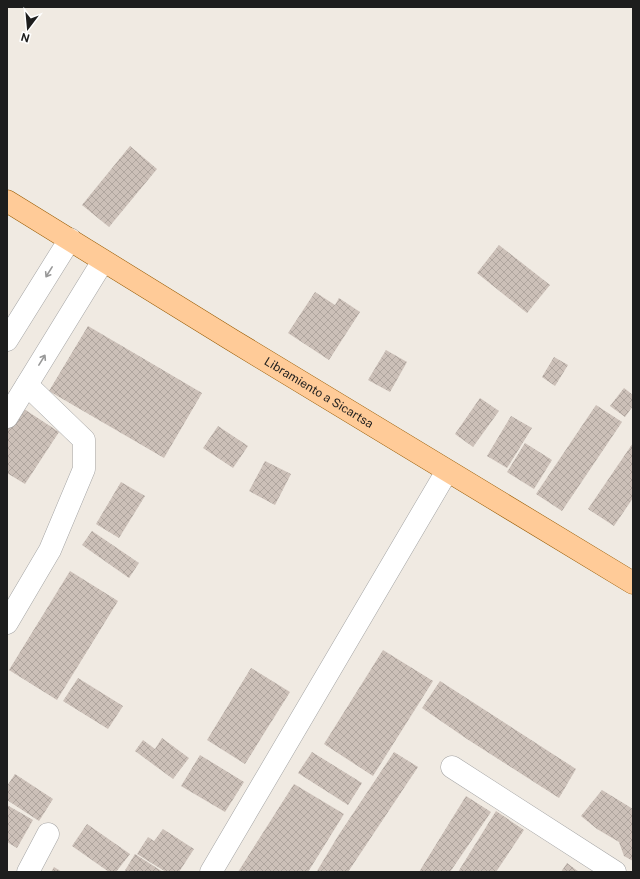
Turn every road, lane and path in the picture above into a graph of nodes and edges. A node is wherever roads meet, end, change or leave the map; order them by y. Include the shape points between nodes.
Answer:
1 (7, 201) edge
2 (70, 239) junction
3 (103, 261) junction
4 (7, 340) edge
5 (27, 385) junction
6 (7, 417) edge
7 (447, 471) junction
8 (633, 583) edge
9 (7, 623) edge
10 (452, 766) dead end
11 (48, 834) dead end
12 (28, 872) edge
13 (210, 872) edge
14 (615, 872) edge

1 - 2 main road, Libramiento a Sicartsa
2 - 3 main road, Libramiento a Sicartsa
2 -> 4 street
5 -> 3 street
3 - 7 main road, Libramiento a Sicartsa
5 - 6 street
5 - 9 street via 84,440 84,469 50,550
7 - 8 main road, Libramiento a Sicartsa
7 - 13 street
10 - 14 street
11 - 12 street

